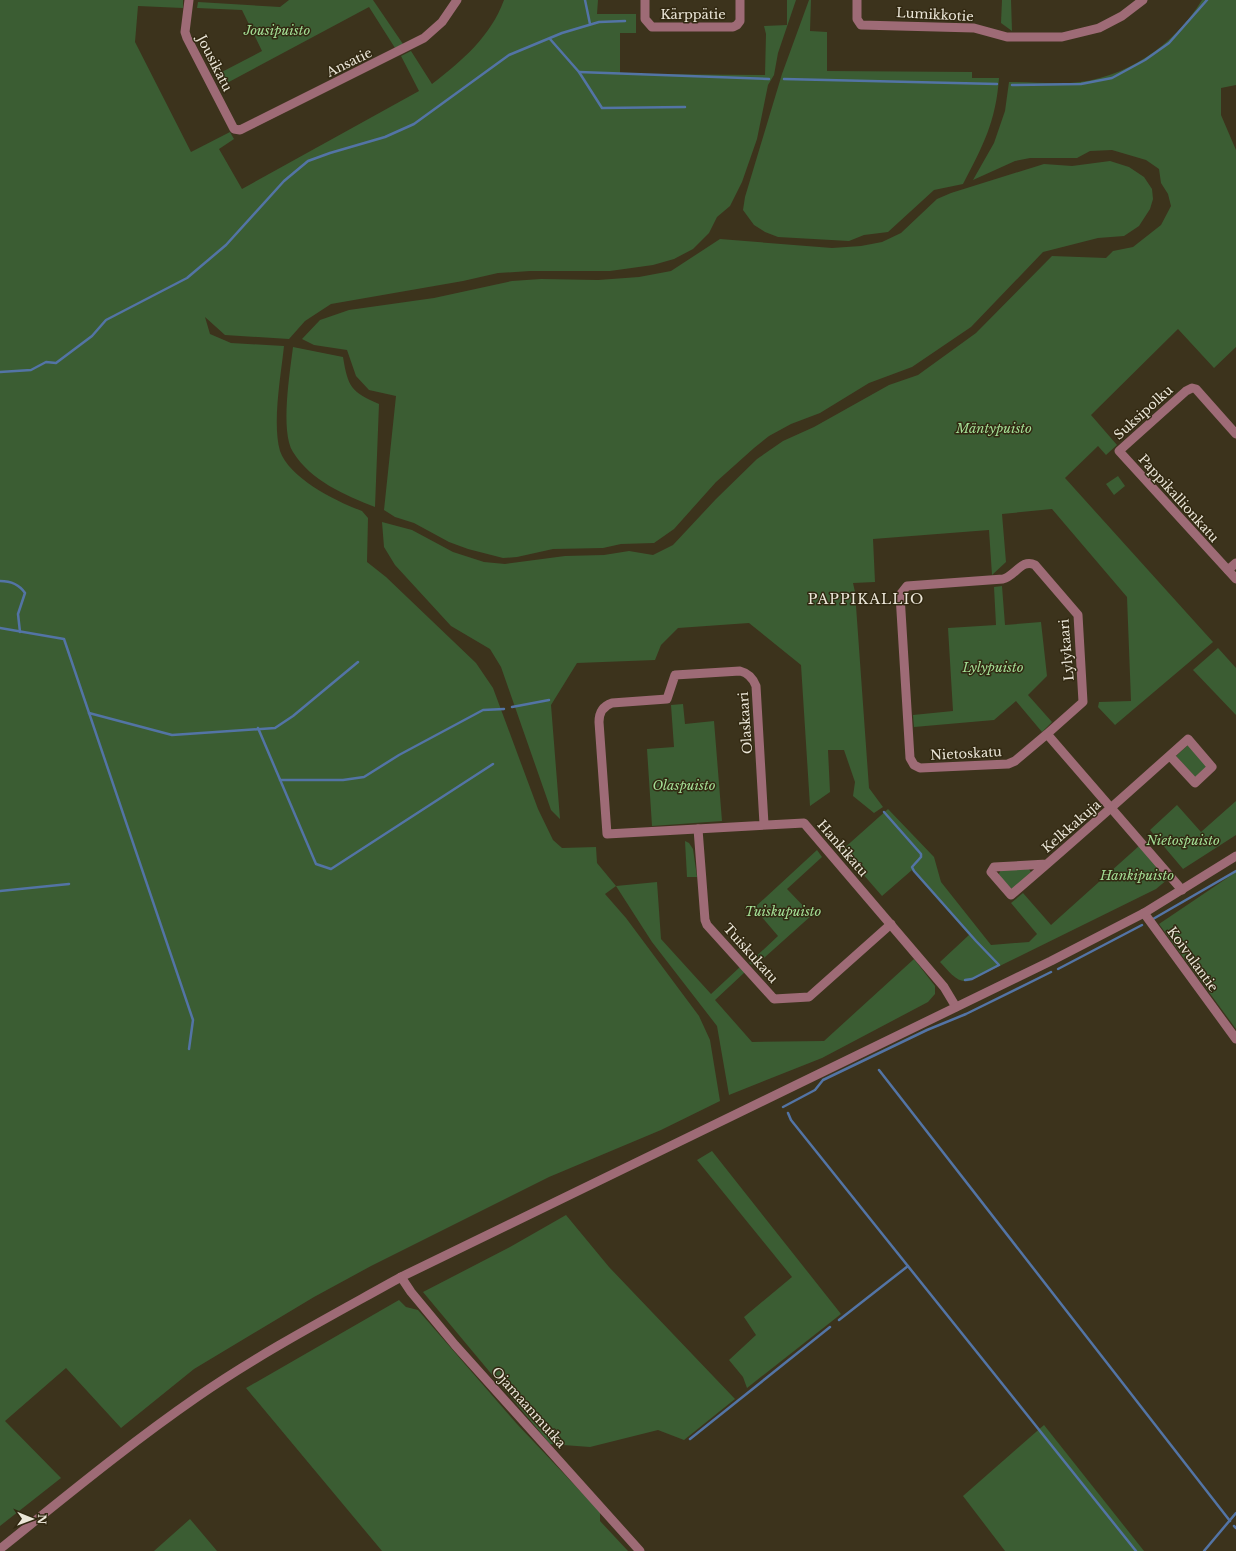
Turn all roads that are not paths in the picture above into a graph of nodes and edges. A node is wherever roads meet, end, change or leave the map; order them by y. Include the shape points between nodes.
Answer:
1 (189, 0) edge
2 (457, 0) edge
3 (645, 0) edge
4 (740, 0) edge
5 (857, 0) edge
6 (1143, 0) edge
7 (240, 130) joint
8 (1236, 434) edge
9 (1119, 451) joint
10 (1236, 563) edge
11 (1228, 570) junction
12 (1236, 579) edge
13 (900, 595) joint
14 (1047, 734) junction
15 (1170, 756) junction
16 (1112, 808) junction
17 (764, 824) junction
18 (698, 829) junction
19 (607, 834) joint
20 (1236, 856) edge
21 (1047, 864) junction
22 (1182, 890) junction
23 (1144, 913) junction
24 (890, 924) junction
25 (956, 1007) junction
26 (1236, 1039) edge
27 (401, 1277) junction
28 (0, 1549) edge
29 (640, 1551) edge

1 - 7 street, Jousikatu via 186,38 234,129
2 - 7 street, Ansatie via 442,22 424,38
3 - 4 street, Kärppätie via 645,19 652,27 733,27 740,21
5 - 6 street, Lumikkotie via 857,18 861,25 974,28 1002,36 1050,38 1073,36 1099,28 1122,16
8 - 9 street, Suksipolku via 1196,389 1192,388
9 - 11 street, Pappikallionkatu
10 - 11 street
11 - 12 street, Pappikallionkatu
13 - 14 street, Nietoskatu via 910,758 914,765 920,768 1008,764
13 - 14 street, Lylykaari via 907,586 1003,579 1024,564 1035,565 1078,615 1083,702
14 - 16 street
15 - 15 street, Kelkkakuja via 1196,784 1212,767 1188,739
15 - 16 street, Kelkkakuja
16 - 21 street, Kelkkakuja
16 - 22 street
17 - 18 street, Hankikatu
17 - 19 street, Olaskaari via 756,686 754,680 740,670 675,676 667,698 612,703 603,708 599,722
17 - 24 street, Hankikatu via 804,823
18 - 19 street, Hankikatu
18 - 24 street, Tuiskukatu via 707,925 774,999 809,997
20 - 22 street
21 - 21 street, Kelkkakuja via 994,867 991,872 1011,895
22 - 23 street
23 - 25 street
23 - 26 street, Koivulantie
24 - 25 street, Hankikatu via 944,987
25 - 27 street
27 - 28 street via 253,1361 197,1396 129,1446
27 - 29 street, Ojamaanmutka via 455,1345

